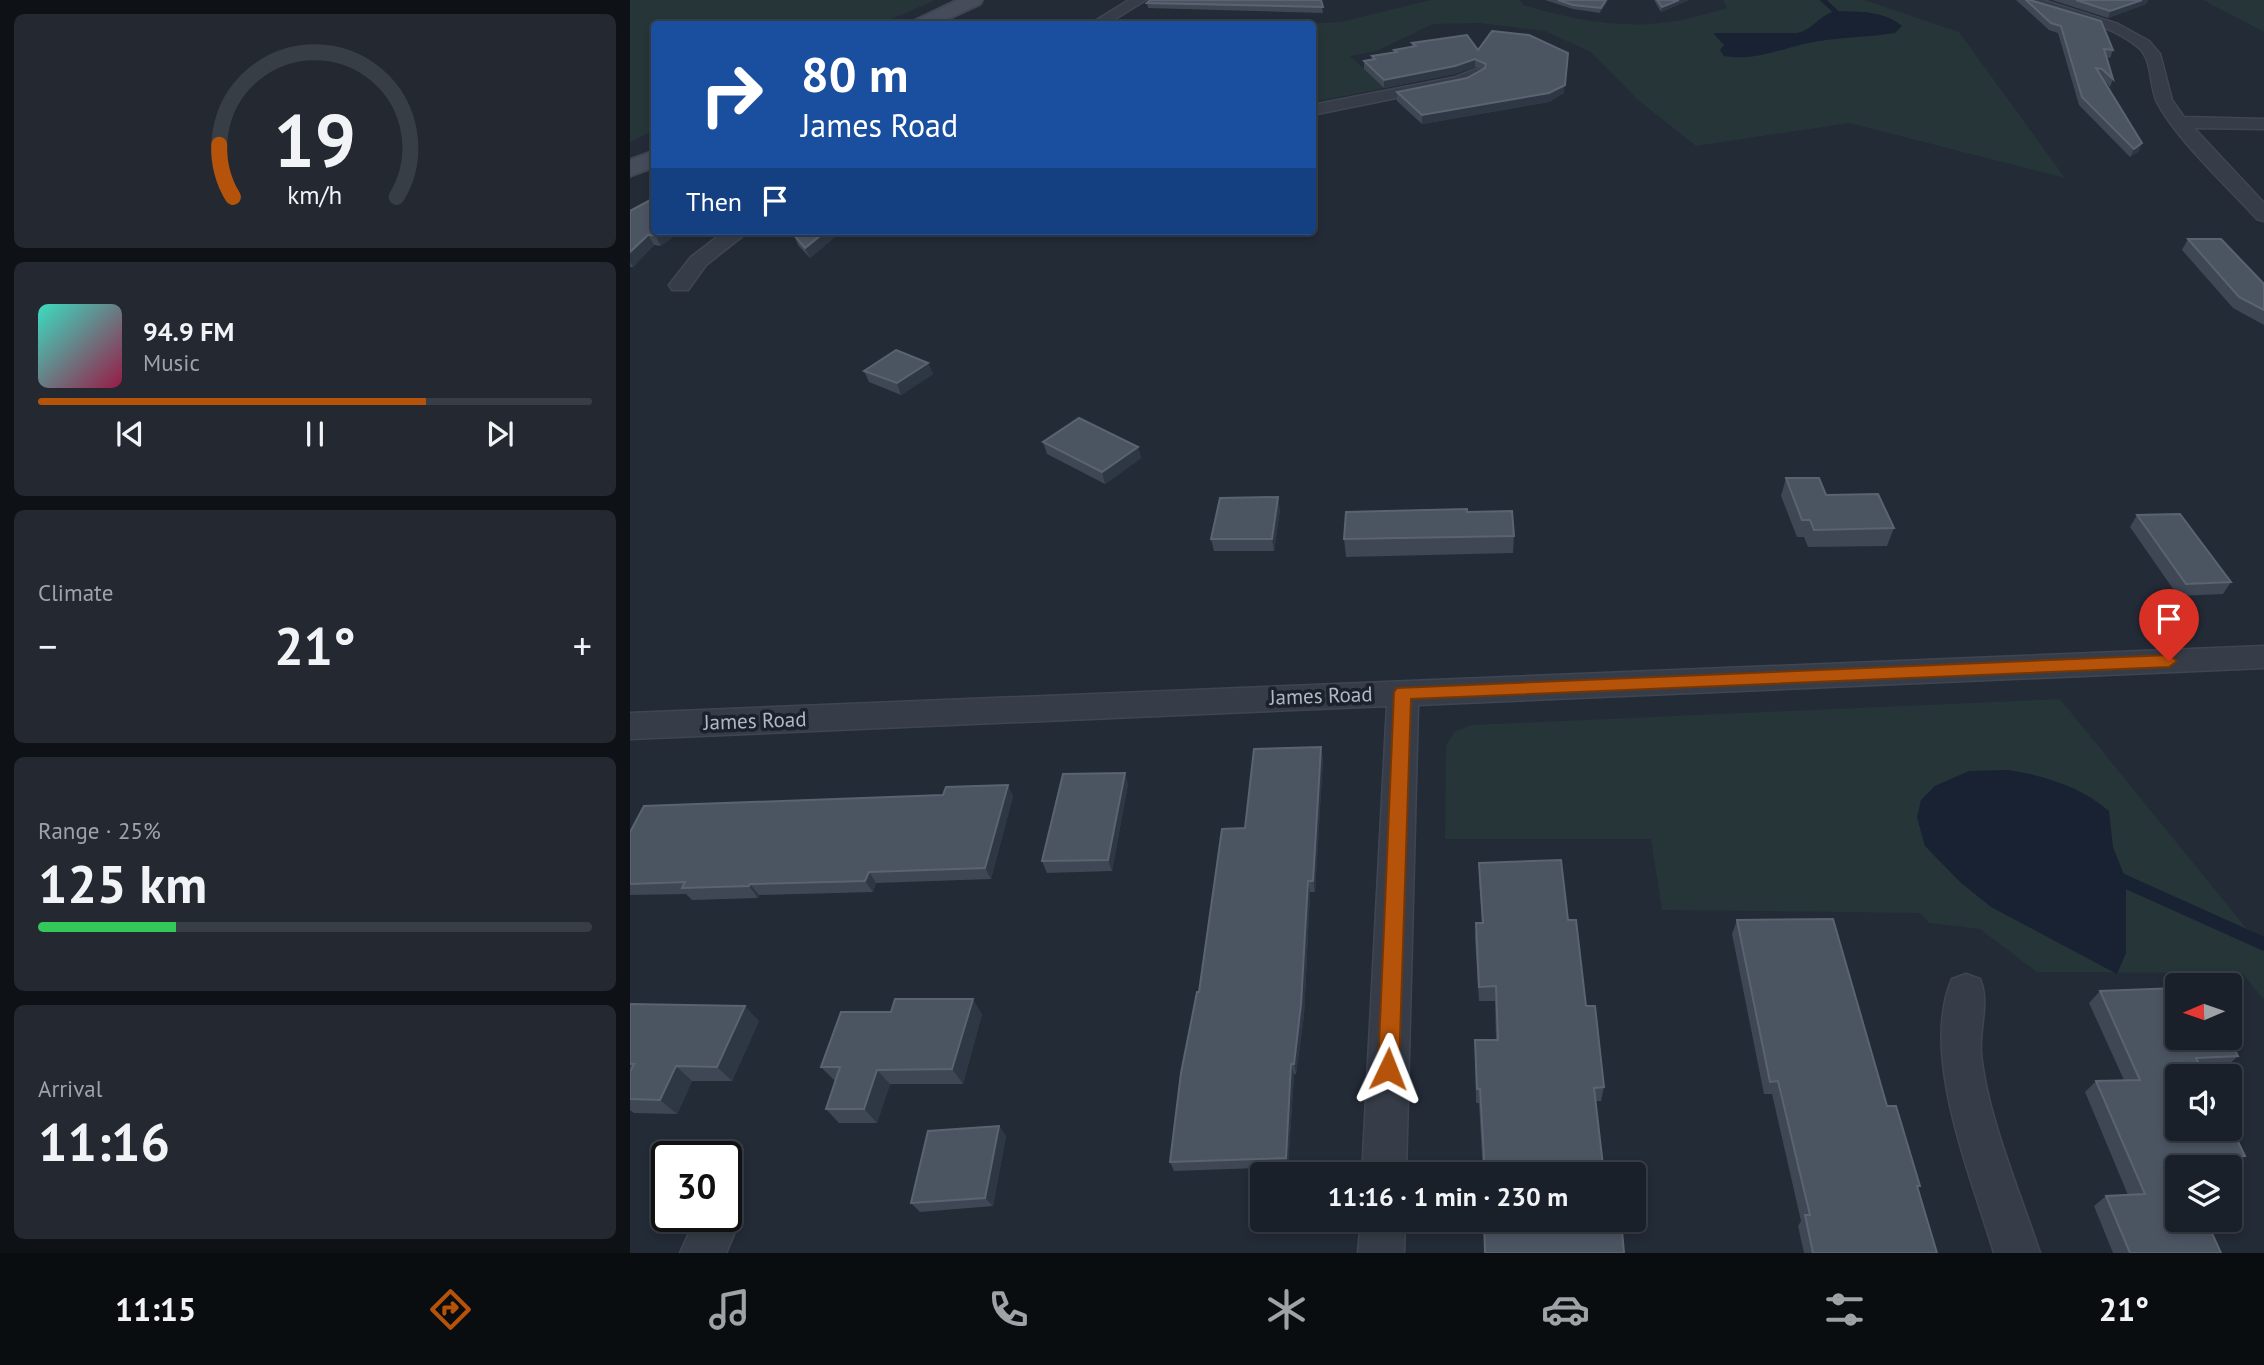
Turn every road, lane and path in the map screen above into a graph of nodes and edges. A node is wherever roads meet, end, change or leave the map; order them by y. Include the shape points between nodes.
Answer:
1 (973, 0) edge
2 (1139, 0) edge
3 (2029, 0) edge
4 (929, 21) edge
5 (1102, 21) edge
6 (1476, 74) edge
7 (1316, 109) edge
8 (2179, 122) junction
9 (2264, 124) edge
10 (651, 159) edge
11 (630, 169) edge
12 (2264, 215) edge
13 (733, 235) edge
14 (680, 285) dead end
15 (2264, 657) edge
16 (1403, 692) junction
17 (630, 726) edge
18 (1966, 992) dead end
19 (1384, 1162) edge
20 (713, 1232) edge
21 (1382, 1232) edge
22 (703, 1253) edge
23 (1381, 1253) edge
24 (2017, 1253) edge

1 - 4 street
2 - 5 street
3 - 8 street via 2113,27 2144,44 2152,54 2165,100
6 - 7 street
8 - 9 street
8 - 12 street
10 - 11 street
13 - 14 street via 704,254
15 - 16 street, James Road
16 - 17 street, James Road
16 - 19 street
18 - 24 street via 1961,1052 1972,1111
20 - 22 street
21 - 23 street

